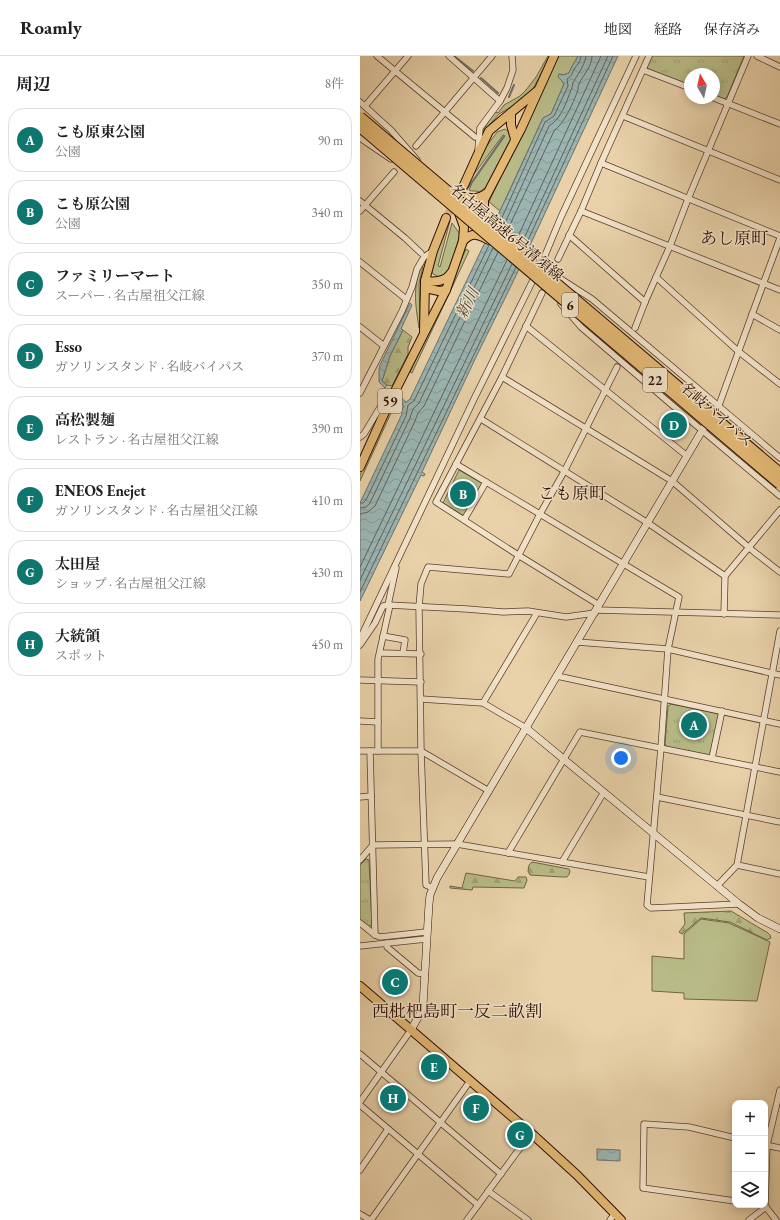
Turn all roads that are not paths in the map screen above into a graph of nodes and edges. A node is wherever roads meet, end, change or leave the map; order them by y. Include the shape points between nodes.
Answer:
1 (377, 56) edge
2 (408, 56) edge
3 (449, 56) edge
4 (492, 56) edge
5 (512, 56) edge
6 (554, 56) edge
7 (636, 56) edge
8 (649, 56) edge
9 (748, 56) edge
10 (757, 56) edge
11 (780, 67) edge
12 (643, 70) junction
13 (395, 71) junction
14 (474, 78) junction
15 (684, 86) edge
16 (537, 90) junction
17 (500, 101) junction
18 (720, 101) edge
19 (360, 102) edge
20 (728, 104) junction
21 (363, 109) edge
22 (445, 112) junction
23 (360, 116) edge
24 (623, 116) junction
25 (508, 117) junction
26 (497, 124) junction
27 (780, 124) edge
28 (360, 128) edge
29 (517, 130) junction
30 (475, 137) dead end
31 (360, 138) edge
32 (416, 146) dead end
33 (709, 151) junction
34 (478, 154) junction
35 (601, 163) junction
36 (402, 166) junction
37 (394, 172) dead end
38 (780, 180) edge
39 (464, 185) tunnel mouth
40 (488, 192) junction
41 (460, 196) junction
42 (688, 199) junction
43 (362, 203) edge
44 (360, 211) edge
45 (581, 211) junction
46 (459, 213) junction
47 (487, 217) junction
48 (446, 218) tunnel mouth
49 (478, 232) junction
50 (569, 235) junction
51 (780, 237) edge
52 (463, 240) junction
53 (670, 246) junction
54 (433, 251) junction
55 (421, 253) dead end
56 (558, 259) tunnel mouth
57 (360, 262) edge
58 (542, 265) junction
59 (452, 272) junction
60 (531, 276) junction
61 (656, 277) junction
62 (763, 283) junction
63 (425, 285) junction
64 (446, 290) junction
65 (780, 290) edge
66 (542, 293) tunnel mouth
67 (555, 296) junction
68 (406, 299) junction
69 (645, 302) junction
70 (752, 314) junction
71 (526, 326) junction
72 (360, 327) edge
73 (635, 328) tunnel mouth
74 (780, 330) edge
75 (424, 336) junction
76 (384, 346) junction
77 (738, 351) junction
78 (617, 367) tunnel mouth
79 (502, 377) junction
80 (780, 384) edge
81 (606, 390) junction
82 (360, 393) edge
83 (674, 395) junction
84 (388, 405) junction
85 (716, 409) junction
86 (680, 412) junction
87 (481, 419) junction
88 (704, 427) junction
89 (586, 428) junction
90 (360, 437) edge
91 (719, 444) junction
92 (739, 452) junction
93 (687, 456) junction
94 (780, 458) edge
95 (456, 464) junction
96 (360, 467) edge
97 (780, 468) edge
98 (565, 470) junction
99 (780, 473) edge
100 (672, 481) junction
101 (486, 482) junction
102 (780, 484) edge
103 (780, 488) edge
104 (780, 496) edge
105 (780, 510) edge
106 (540, 514) junction
107 (464, 520) junction
108 (648, 523) junction
109 (749, 547) junction
110 (518, 555) junction
111 (398, 559) junction
112 (623, 564) junction
113 (780, 572) edge
114 (725, 576) junction
115 (389, 605) junction
116 (419, 607) junction
117 (597, 609) junction
118 (676, 612) junction
119 (537, 613) junction
120 (724, 614) junction
121 (780, 616) edge
122 (780, 631) edge
123 (384, 636) junction
124 (360, 640) edge
125 (577, 642) junction
126 (360, 645) edge
127 (668, 649) junction
128 (380, 653) junction
129 (403, 654) junction
130 (421, 654) junction
131 (772, 673) junction
132 (780, 675) edge
133 (557, 676) junction
134 (360, 680) edge
135 (378, 681) junction
136 (421, 682) junction
137 (421, 699) junction
138 (665, 699) junction
139 (483, 703) junction
140 (722, 711) junction
141 (764, 720) junction
142 (360, 721) edge
143 (378, 722) junction
144 (780, 724) edge
145 (526, 728) junction
146 (661, 748) junction
147 (360, 751) edge
148 (370, 751) junction
149 (378, 751) junction
150 (421, 751) junction
151 (712, 758) junction
152 (564, 759) junction
153 (755, 767) junction
154 (780, 772) edge
155 (489, 791) junction
156 (604, 792) junction
157 (371, 796) junction
158 (360, 797) edge
159 (657, 797) junction
160 (746, 815) junction
161 (780, 822) edge
162 (653, 833) junction
163 (425, 844) junction
164 (457, 844) junction
165 (373, 845) junction
166 (508, 853) junction
167 (360, 860) edge
168 (562, 862) junction
169 (737, 864) junction
170 (780, 874) edge
171 (649, 878) junction
172 (717, 886) junction
173 (433, 888) junction
174 (739, 904) junction
175 (360, 924) edge
176 (780, 929) edge
177 (375, 936) junction
178 (426, 936) junction
179 (387, 943) junction
180 (360, 946) edge
181 (425, 974) junction
182 (360, 986) edge
183 (410, 1030) junction
184 (360, 1054) edge
185 (382, 1072) junction
186 (470, 1081) junction
187 (780, 1090) edge
188 (779, 1098) edge
189 (360, 1102) edge
190 (360, 1105) edge
191 (441, 1122) junction
192 (388, 1129) junction
193 (531, 1133) junction
194 (732, 1137) edge
195 (768, 1138) edge
196 (768, 1145) edge
197 (780, 1148) edge
198 (418, 1154) junction
199 (360, 1170) edge
200 (501, 1174) junction
201 (488, 1191) junction
202 (732, 1201) edge
203 (478, 1205) junction
204 (762, 1208) edge
205 (766, 1208) edge
206 (360, 1214) edge
207 (613, 1217) edge
208 (469, 1219) edge
209 (370, 1220) edge
210 (528, 1220) edge
211 (621, 1220) edge
212 (749, 1220) edge
213 (776, 1220) edge

1 - 13 street
2 - 13 street
3 - 14 street
4 - 14 street
5 - 17 street via 513,70
6 - 16 main road
7 - 58 street via 561,217
8 - 12 street
9 - 20 street
10 - 11 street
12 - 15 street
12 - 24 street
13 - 21 street
13 - 22 street
14 - 17 street
14 - 22 street
16 - 25 main road
16 - 29 main road via 534,101
17 - 34 street via 480,128
18 - 20 street
19 - 21 street
20 - 27 street
20 - 33 street
21 - 41 highway, 名岐バイパス / 22
22 - 30 street
22 - 32 street
23 - 99 highway, 名古屋高速6号清須線 / 6, bridge
24 - 33 street
24 - 35 street
25 - 26 main road
25 - 29 main road
26 - 29 main road
26 - 34 main road via 489,131
28 - 36 highway, 名岐バイパス / 22
28 - 102 highway, 名古屋高速6号清須線 / 6, bridge
29 - 40 main road via 515,139
31 - 36 street
33 - 38 street
33 - 42 street
34 - 39 main road
35 - 42 street
35 - 45 street
36 - 46 highway, 名岐バイパス / 22
37 - 43 street
40 - 41 main road via 474,199
40 - 47 main road via 483,203
41 - 47 highway, 名岐バイパス / 22
42 - 51 street
42 - 53 street
43 - 44 street
43 - 55 street
45 - 50 street
45 - 53 street
46 - 49 highway, 名岐バイパス / 22
46 - 52 main road, 59 via 464,227
47 - 58 highway, 名岐バイパス / 22
48 - 54 main road, 59
49 - 52 main road
49 - 60 highway, 名岐バイパス / 22, bridge
50 - 56 street
50 - 69 street
51 - 62 street
52 - 59 main road, 59
53 - 61 street
53 - 62 street
54 - 63 main road, 59
54 - 68 street via 424,257 417,269
57 - 68 street
58 - 85 highway, 名岐バイパス / 22
59 - 63 main road via 442,280
59 - 64 main road, 59
60 - 67 highway, 名岐バイパス / 22
60 - 111 street
61 - 69 street
61 - 77 street
62 - 65 street
62 - 70 street
63 - 64 main road via 439,291
63 - 75 main road, 59
64 - 75 main road, 59
66 - 71 street
67 - 83 highway, 名岐バイパス / 22
67 - 86 street via 581,326
68 - 76 street
69 - 73 street
70 - 74 street
70 - 77 street
71 - 79 street
71 - 81 street
72 - 76 street
75 - 84 main road, 59
76 - 82 street
77 - 80 street
77 - 85 street
78 - 81 street
79 - 87 street
79 - 89 street
81 - 89 street
81 - 93 street
83 - 86 street
83 - 88 highway, 名岐バイパス / 22
84 - 90 street via 382,404
84 - 96 main road, 59
85 - 94 street
85 - 97 highway, 名岐バイパス / 22
86 - 88 street
87 - 95 street
87 - 98 street
88 - 91 street
88 - 92 highway, 名岐バイパス / 22
88 - 93 street
89 - 98 street
89 - 100 street
91 - 92 street
91 - 104 street
92 - 103 highway, 名岐バイパス / 22
93 - 100 street
95 - 101 street
95 - 107 street via 436,502
98 - 106 street
98 - 108 street
100 - 108 street
100 - 109 street
101 - 106 street
101 - 107 street
105 - 109 street
106 - 110 street
106 - 112 street
107 - 110 street
108 - 112 street
108 - 114 street
109 - 113 street
109 - 114 street
110 - 116 street via 509,574 428,567 421,584
110 - 117 street
111 - 115 street
111 - 124 street
112 - 117 street
112 - 118 street via 679,596
114 - 120 street
115 - 116 street
115 - 123 street
115 - 126 street via 383,606
116 - 119 street
116 - 130 street
117 - 118 street
117 - 119 street via 566,617
117 - 125 street
118 - 120 street
118 - 127 street
119 - 139 street
120 - 121 street
122 - 131 street
123 - 128 street
123 - 129 street via 405,640
125 - 127 street
125 - 133 street
127 - 131 street
127 - 138 street
128 - 129 street
128 - 135 street
129 - 130 street
130 - 136 street
131 - 132 street
131 - 141 street
133 - 138 street
133 - 145 street
134 - 135 street
135 - 136 street
135 - 143 street
136 - 137 street
137 - 139 street
137 - 150 street
138 - 140 street
138 - 146 street
139 - 145 street
140 - 141 street
140 - 151 street
141 - 144 street
141 - 153 street
142 - 143 street
143 - 149 street
145 - 152 street
145 - 155 street
146 - 151 street
146 - 152 street via 580,732
146 - 159 street
147 - 148 street
148 - 149 street
148 - 157 street
149 - 150 street
150 - 155 street
150 - 163 street
151 - 153 street
152 - 156 street
152 - 166 street
153 - 154 street
153 - 160 street
155 - 164 street
156 - 162 street
156 - 168 street
157 - 158 street
157 - 165 street
159 - 160 street
159 - 162 street
160 - 161 street
160 - 169 street
162 - 171 street
162 - 172 street
163 - 164 street
163 - 165 street
163 - 173 street via 426,885
164 - 166 street
164 - 173 street
165 - 167 street
165 - 177 street
166 - 168 street
168 - 171 street
169 - 170 street
169 - 172 street
171 - 174 street via 647,905 651,908
172 - 174 street
173 - 178 street via 428,904
174 - 176 street via 758,918
175 - 177 street
177 - 178 street
178 - 179 street
178 - 181 street
179 - 180 street
179 - 181 street via 387,947 418,973
181 - 183 street via 421,1012
182 - 183 main road
183 - 185 street
183 - 186 main road
184 - 185 street
185 - 189 street
185 - 191 street
186 - 191 street
186 - 193 main road
187 - 188 street
188 - 195 street
190 - 192 street
191 - 198 street
191 - 200 street
192 - 198 street
192 - 199 street
193 - 200 street
193 - 207 main road via 577,1175
194 - 202 street via 689,1127 644,1124 643,1188
196 - 197 street
198 - 203 street
198 - 209 street
200 - 201 street
201 - 203 street
201 - 210 street
203 - 208 street
204 - 212 street
205 - 213 street
206 - 209 street
207 - 211 main road

